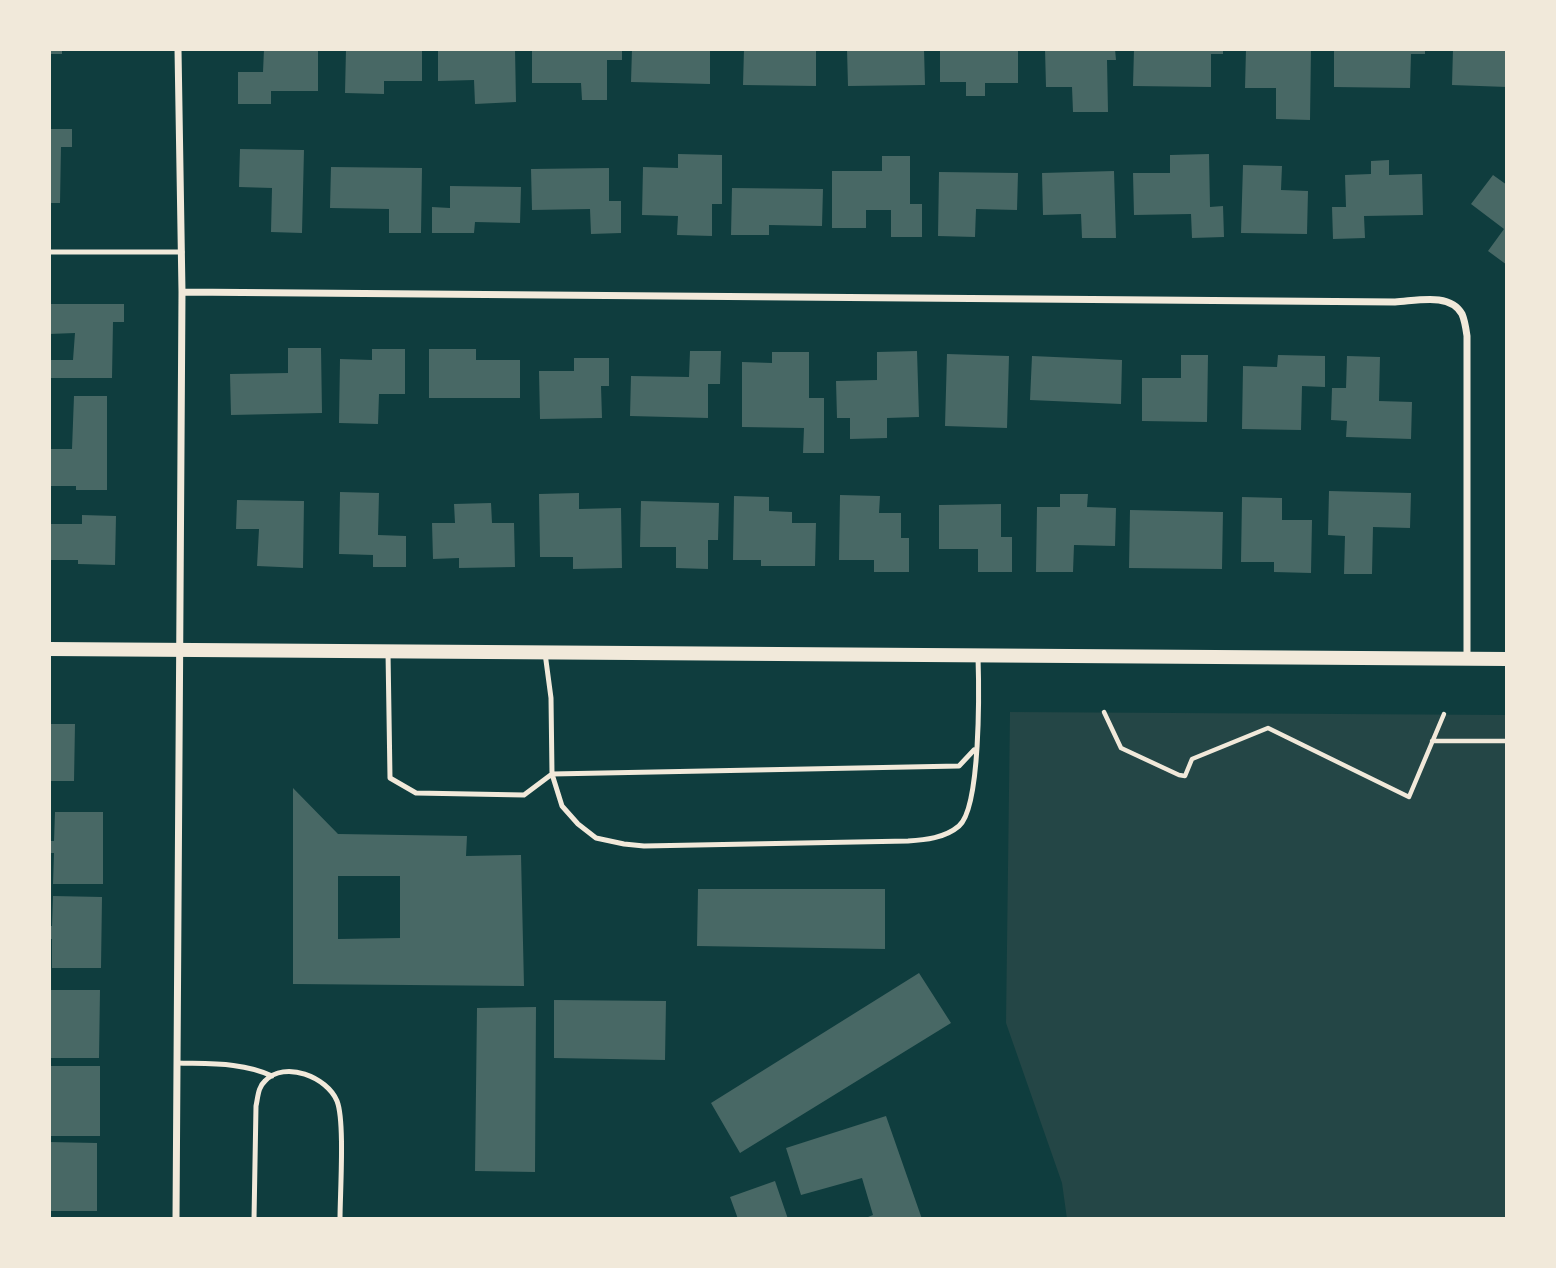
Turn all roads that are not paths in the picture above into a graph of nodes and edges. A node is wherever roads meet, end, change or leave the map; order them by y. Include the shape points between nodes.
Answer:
1 (178, 49) edge
2 (49, 253) edge
3 (182, 253) junction
4 (182, 292) junction
5 (49, 649) edge
6 (179, 650) junction
7 (388, 652) junction
8 (545, 653) junction
9 (978, 656) junction
10 (1467, 659) junction
11 (1507, 659) edge
12 (975, 749) junction
13 (552, 774) junction
14 (177, 1063) junction
15 (272, 1076) junction
16 (176, 1219) edge
17 (254, 1219) edge
18 (340, 1219) edge

1 - 3 street
2 - 3 lane
3 - 4 street
4 - 6 street
4 - 10 street via 1440,300 1454,304 1467,336
5 - 6 main road
6 - 7 main road
6 - 14 street
7 - 8 main road
7 - 13 lane via 390,778 416,793 524,795
8 - 9 main road
8 - 13 lane
9 - 10 main road
9 - 12 lane
10 - 11 main road
12 - 13 lane via 959,766
12 - 13 lane via 971,797 961,824 949,833 908,841 624,845 596,838 578,824 562,806
14 - 15 lane via 242,1066
14 - 16 street
15 - 17 lane via 259,1090 256,1106
15 - 18 lane via 285,1072 313,1075 337,1101

